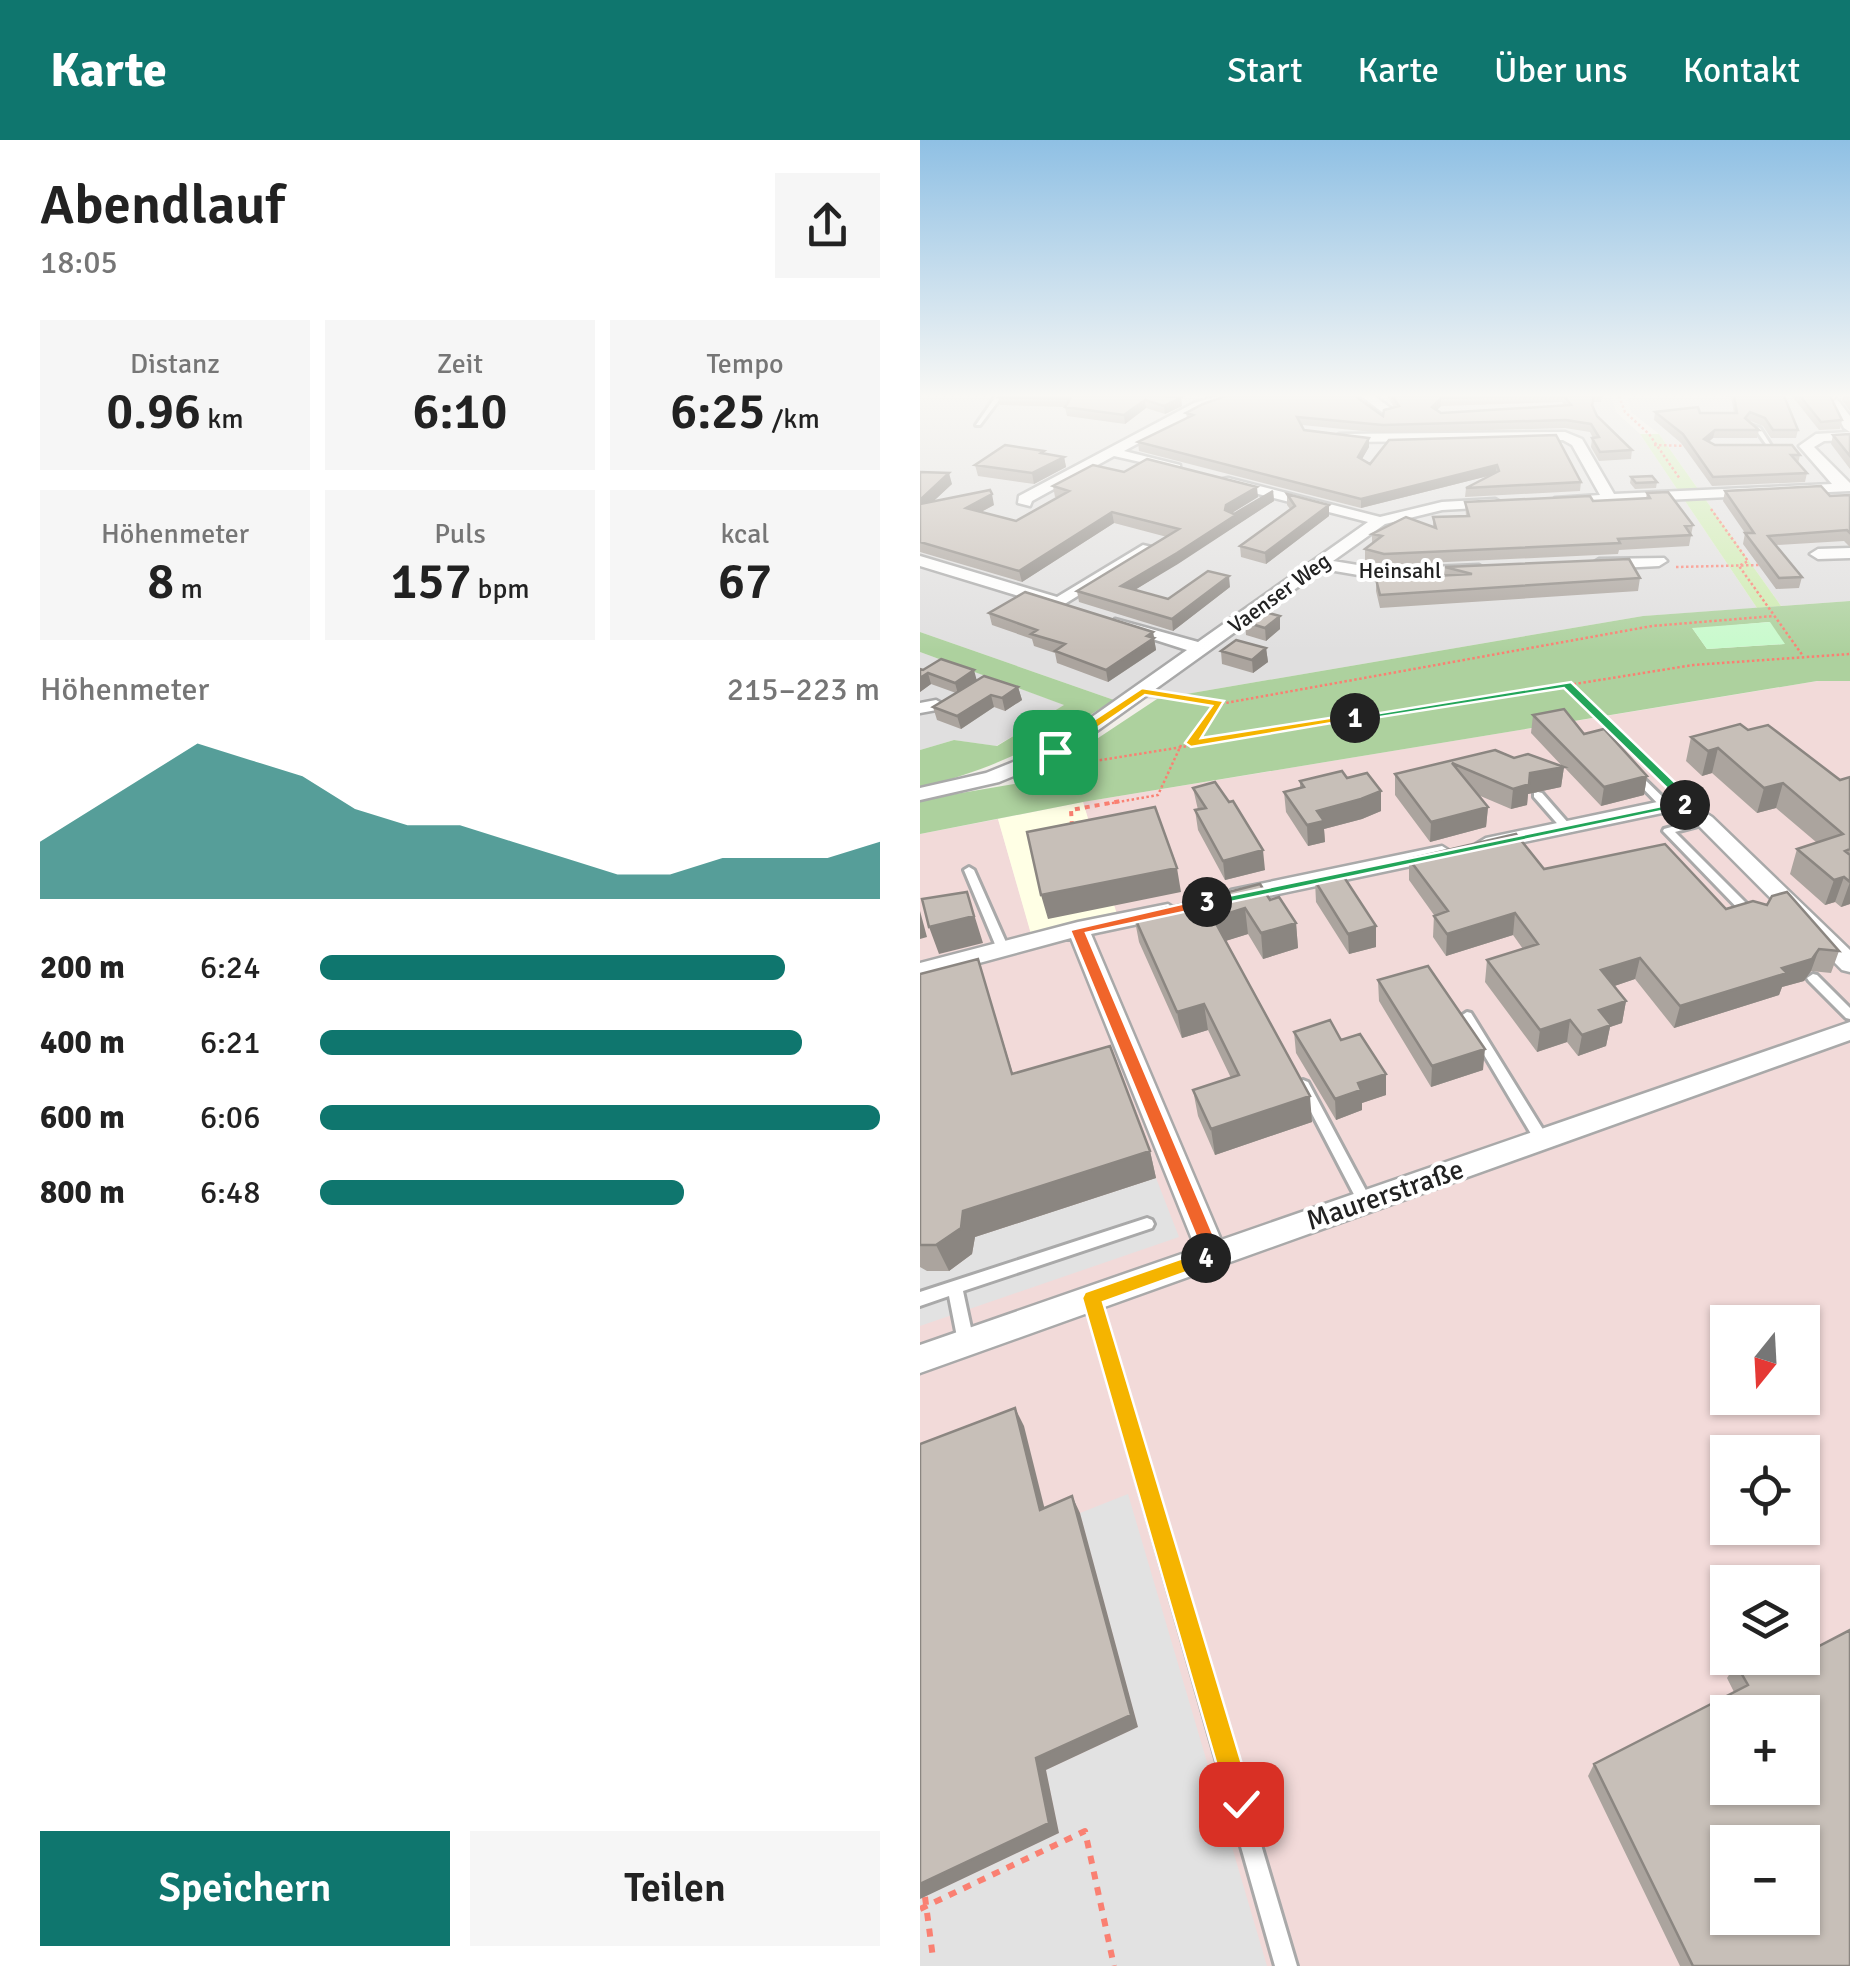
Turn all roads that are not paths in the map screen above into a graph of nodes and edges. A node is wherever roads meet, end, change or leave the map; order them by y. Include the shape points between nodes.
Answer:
1 (1057, 481) edge
2 (1223, 481) edge
3 (1599, 481) edge
4 (1846, 487) edge
5 (1609, 498) junction
6 (1516, 502) edge
7 (1535, 502) edge
8 (1025, 503) dead end
9 (1380, 521) junction
10 (1148, 548) edge
11 (1850, 553) edge
12 (1818, 554) dead end
13 (920, 561) edge
14 (1659, 562) road end
15 (1322, 564) junction
16 (1580, 565) edge
17 (1501, 568) edge
18 (1058, 602) junction
19 (1076, 608) edge
20 (1112, 620) edge
21 (1202, 648) junction
22 (1623, 762) edge
23 (920, 794) edge
24 (1538, 795) dead end
25 (1687, 813) junction
26 (1566, 827) junction
27 (969, 870) dead end
28 (1756, 920) edge
29 (1078, 930) junction
30 (1003, 949) junction
31 (1850, 964) edge
32 (920, 971) edge
33 (1814, 978) edge
34 (1850, 1015) edge
35 (1467, 1016) edge
36 (1850, 1031) edge
37 (1294, 1069) edge
38 (1542, 1140) junction
39 (1365, 1202) junction
40 (1147, 1224) dead end
41 (1213, 1255) junction
42 (955, 1287) junction
43 (1092, 1298) junction
44 (920, 1299) edge
45 (966, 1342) junction
46 (920, 1358) edge
47 (1286, 1966) edge

1 - 8 street
2 - 9 street
3 - 5 street
4 - 5 street
5 - 7 street
6 - 9 street, Vaenser Weg via 1442,506
9 - 15 street, Vaenser Weg
10 - 18 street
11 - 12 street
13 - 18 street
14 - 16 street
15 - 17 street, Heinsahl via 1382,574
15 - 21 street, Vaenser Weg
18 - 19 street
20 - 21 street
21 - 23 street, Vaenser Weg via 1055,752
22 - 25 lane
24 - 26 lane
25 - 26 street
25 - 28 lane via 1668,830
25 - 31 street
26 - 29 street
27 - 30 lane
29 - 30 street
29 - 41 street
30 - 32 street
33 - 34 lane
35 - 38 lane
36 - 38 street, Maurerstraße
37 - 39 lane
38 - 39 street, Maurerstraße
39 - 41 street, Maurerstraße
40 - 42 lane
41 - 43 street, Maurerstraße
42 - 44 lane
42 - 45 lane
43 - 45 street, Maurerstraße
43 - 47 lane
45 - 46 street, Maurerstraße

